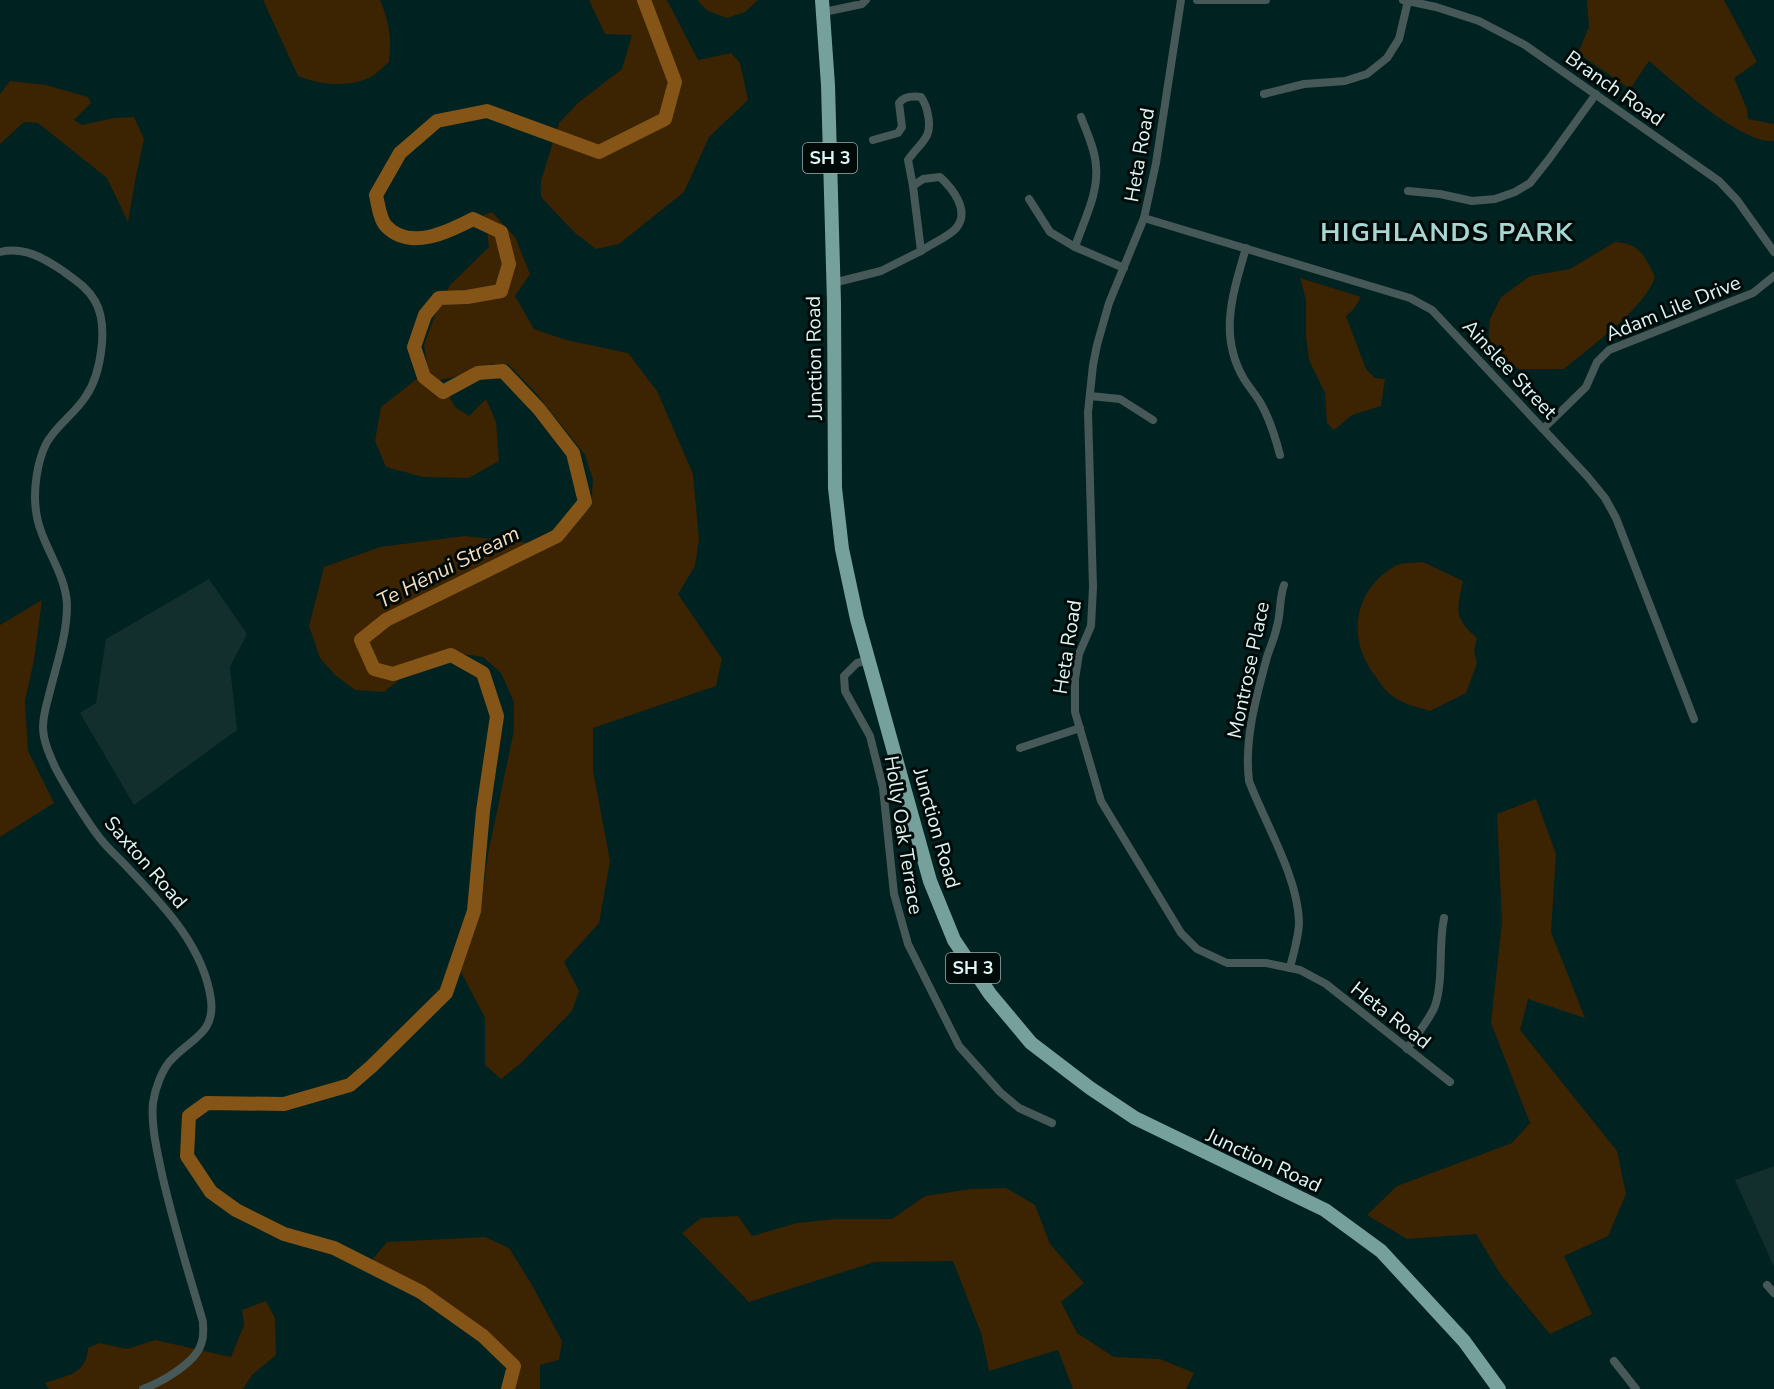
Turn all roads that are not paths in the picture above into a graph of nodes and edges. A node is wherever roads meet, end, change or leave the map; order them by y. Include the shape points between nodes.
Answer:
1 (866, 0) edge
2 (1180, 0) edge
3 (1197, 0) edge
4 (1266, 0) edge
5 (1406, 0) edge
6 (823, 6) edge
7 (1264, 94) dead end
8 (1596, 94) junction
9 (1080, 117) dead end
10 (873, 140) dead end
11 (913, 186) junction
12 (1408, 191) dead end
13 (1029, 199) dead end
14 (1144, 218) junction
15 (1075, 247) junction
16 (1246, 248) junction
17 (921, 251) junction
18 (0, 252) edge
19 (1774, 252) edge
20 (1124, 268) junction
21 (1774, 276) edge
22 (833, 283) junction
23 (1090, 396) junction
24 (1153, 420) dead end
25 (1543, 429) junction
26 (1280, 455) dead end
27 (1284, 585) dead end
28 (870, 660) junction
29 (1694, 719) dead end
30 (1080, 728) junction
31 (1020, 748) dead end
32 (1444, 918) dead end
33 (1290, 968) junction
34 (1407, 1049) junction
35 (1450, 1082) dead end
36 (1052, 1123) dead end
37 (1767, 1285) dead end
38 (1774, 1293) edge
39 (1614, 1361) dead end
40 (143, 1389) edge
41 (1499, 1389) edge
42 (1636, 1389) edge

1 - 6 street via 862,4
2 - 14 street, Heta Road
3 - 4 street
5 - 7 street via 1399,39 1387,58 1367,74
5 - 8 street, Branch Road via 1479,21 1525,45
6 - 22 highway, Junction Road / SH 3
8 - 12 street via 1530,183 1515,192 1472,201
8 - 19 street, Branch Road via 1728,189
9 - 15 street via 1092,145 1096,177
10 - 11 street via 898,133 902,127 902,99 921,97 930,126 928,135 908,160
11 - 17 street
11 - 17 street via 923,179 940,177 956,194 961,219 957,228
13 - 15 street via 1050,232
14 - 16 street, Ainslee Street
14 - 20 street, Heta Road
15 - 20 street
16 - 25 street, Ainslee Street via 1425,306
16 - 26 street via 1231,300 1230,341 1244,379 1273,429
17 - 22 street via 881,271
18 - 40 street, Saxton Road via 15,249 52,264 88,291 101,318 94,383 49,439 40,459 35,501 38,520 67,601 66,628 44,711 45,743 57,770 99,837 178,924 200,965 211,999 211,1022 170,1060 153,1104 165,1191 203,1322 202,1342 180,1369
20 - 23 street, Heta Road via 1103,322
21 - 25 street, Adam Lile Drive via 1753,293 1609,350 1598,362 1586,387
22 - 28 highway, Junction Road / SH 3 via 835,488 842,549
23 - 24 street via 1120,399
23 - 30 street, Heta Road via 1093,587 1091,626 1075,679 1075,712
25 - 29 street, Ainslee Street via 1597,487 1610,508
27 - 33 street, Montrose Place via 1278,625 1247,740 1247,764 1249,781 1295,896 1299,923
28 - 36 street, Holly Oak Terrace via 856,663 844,675 845,692 870,736 883,788 894,894 908,944 959,1046 1018,1108
28 - 41 highway, Junction Road / SH 3 via 930,881 950,930 990,994 1031,1043 1135,1118 1325,1210 1381,1251 1457,1333
30 - 31 street
30 - 33 street, Heta Road via 1101,801 1182,933 1197,949 1227,963 1266,963
32 - 34 street via 1434,1007
33 - 34 street, Heta Road via 1326,984
34 - 35 street, Heta Road
37 - 38 street
39 - 42 street

